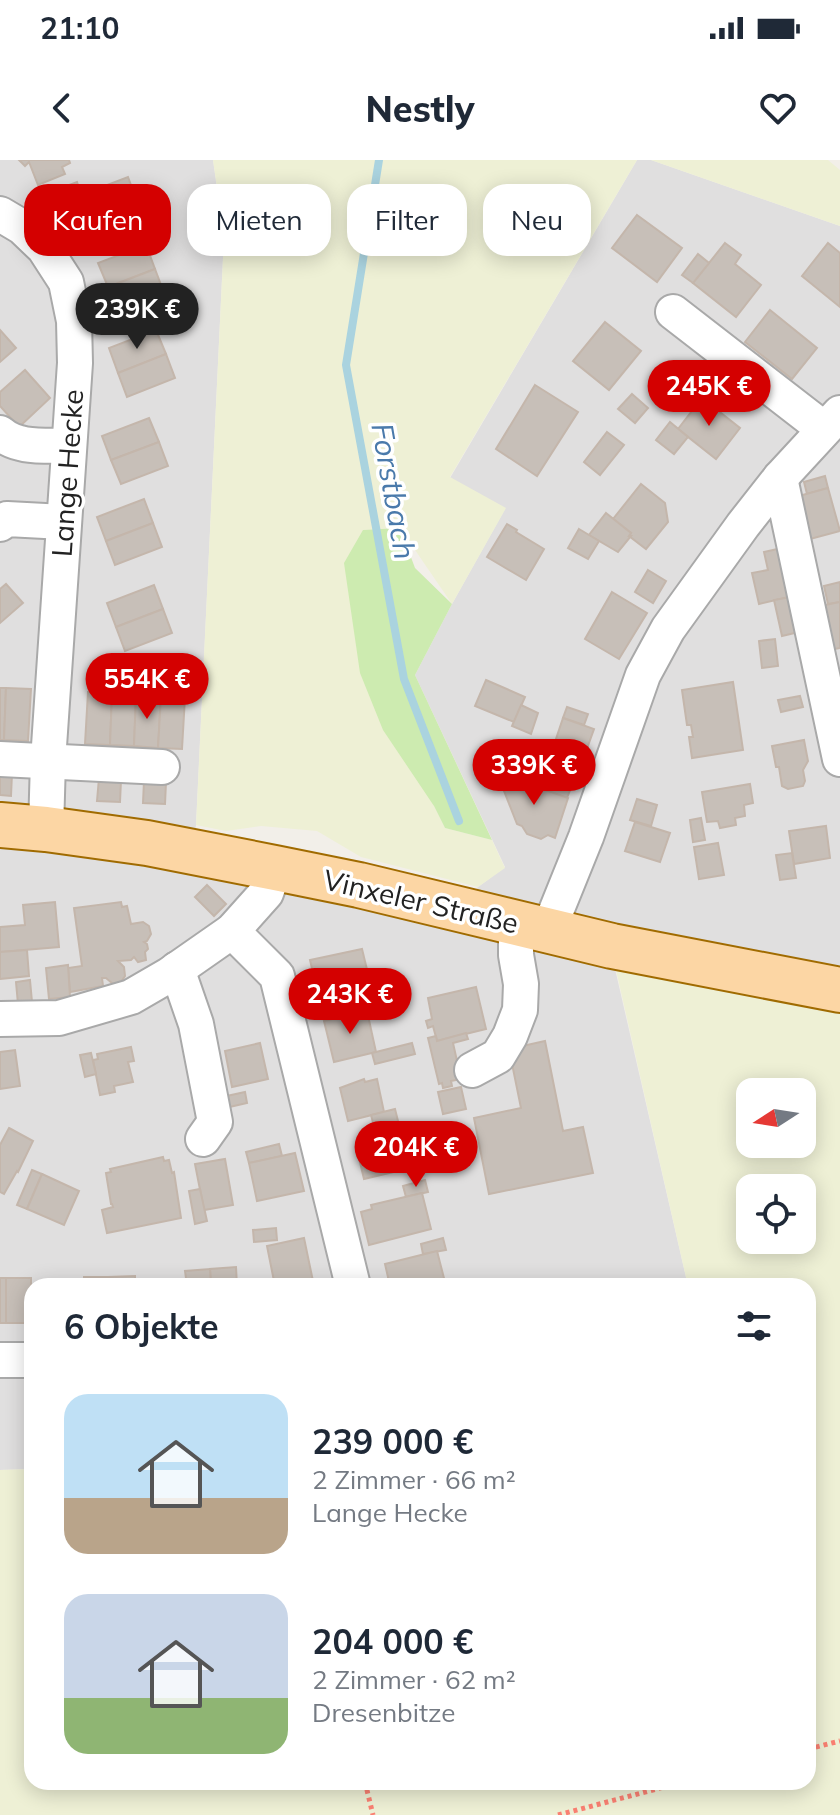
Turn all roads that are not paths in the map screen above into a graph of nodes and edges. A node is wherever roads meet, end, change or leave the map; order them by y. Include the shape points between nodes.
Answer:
1 (0, 214) edge
2 (673, 312) dead end
3 (832, 421) edge
4 (0, 433) edge
5 (68, 446) junction
6 (780, 478) junction
7 (64, 522) junction
8 (0, 524) edge
9 (0, 759) edge
10 (840, 759) edge
11 (48, 761) junction
12 (162, 767) dead end
13 (0, 825) edge
14 (46, 829) junction
15 (275, 868) junction
16 (532, 927) junction
17 (232, 931) junction
18 (177, 969) junction
19 (840, 990) edge
20 (0, 1019) edge
21 (472, 1070) dead end
22 (203, 1139) dead end
23 (351, 1278) edge
24 (0, 1360) edge
25 (24, 1360) edge

1 - 5 street, Lange Hecke via 44,248 66,282 75,363
2 - 3 street
3 - 6 street
4 - 5 street via 23,445
5 - 7 street, Lange Hecke
6 - 10 street
6 - 16 street via 668,629 643,675 586,837
7 - 8 street via 7,519
7 - 11 street, Lange Hecke
9 - 11 street
11 - 12 street
11 - 14 street, Lange Hecke
13 - 14 main road, Vinxeler Straße
14 - 15 main road, Vinxeler Straße
15 - 16 main road, Vinxeler Straße
15 - 17 street via 266,893
16 - 19 main road, Vinxeler Straße
16 - 21 street via 516,955 520,1010 510,1036 498,1056
17 - 18 street
17 - 23 street via 277,976
18 - 20 street via 131,997 81,1012 59,1018
18 - 22 street via 196,1024 215,1122
24 - 25 street

